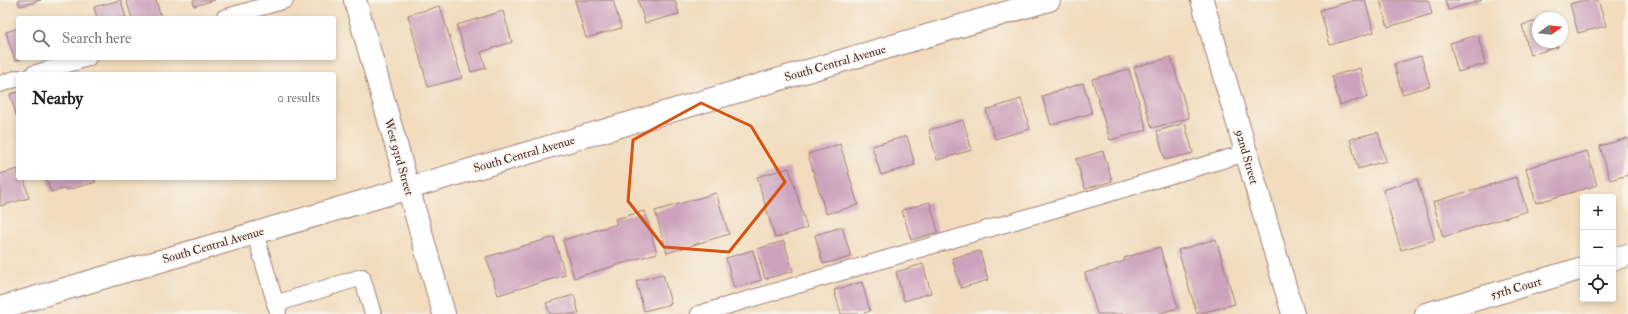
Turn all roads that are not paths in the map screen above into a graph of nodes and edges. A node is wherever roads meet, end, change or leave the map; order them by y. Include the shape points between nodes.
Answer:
1 (285, 0) edge
2 (355, 0) edge
3 (1048, 0) edge
4 (1202, 0) edge
5 (231, 16) edge
6 (81, 60) edge
7 (40, 72) edge
8 (16, 79) edge
9 (0, 84) edge
10 (1246, 153) junction
11 (408, 188) junction
12 (255, 233) junction
13 (1628, 255) edge
14 (1616, 258) edge
15 (1580, 269) edge
16 (13, 308) edge
17 (276, 309) edge
18 (373, 314) edge
19 (444, 314) edge
20 (699, 314) edge
21 (1293, 314) edge
22 (1426, 314) edge

1 - 5 lane
2 - 11 street, West 93rd Street
3 - 11 street, South Central Avenue
4 - 10 street, 92nd Street
6 - 7 lane
8 - 9 lane
10 - 20 lane
10 - 21 street, 92nd Street
11 - 12 street, South Central Avenue
11 - 19 street, West 93rd Street
12 - 16 street, South Central Avenue
12 - 17 lane
13 - 14 street
15 - 22 street, 55th Court
17 - 18 lane via 362,277

